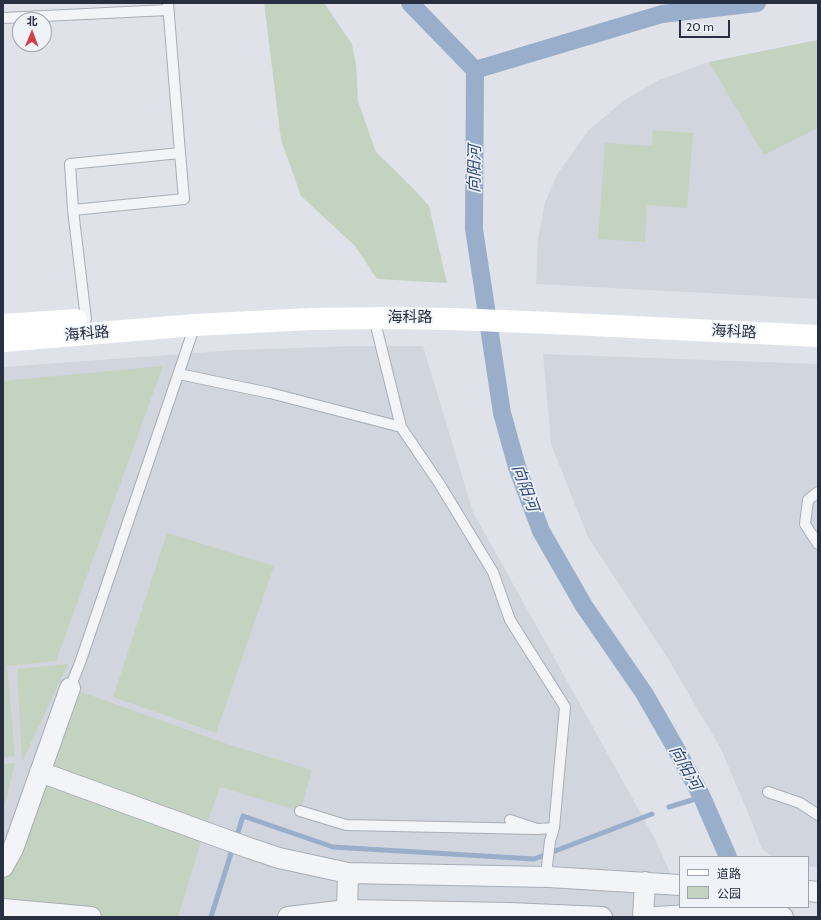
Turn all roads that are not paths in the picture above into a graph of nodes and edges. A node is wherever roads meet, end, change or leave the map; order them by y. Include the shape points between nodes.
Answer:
1 (168, 6) edge
2 (3, 18) edge
3 (180, 153) junction
4 (73, 210) junction
5 (451, 311) junction
6 (550, 315) junction
7 (374, 318) junction
8 (86, 319) junction
9 (818, 321) edge
10 (195, 325) junction
11 (3, 326) edge
12 (818, 336) edge
13 (3, 341) edge
14 (179, 374) junction
15 (401, 427) junction
16 (818, 492) edge
17 (818, 544) edge
18 (70, 688) joint
19 (40, 772) junction
20 (768, 792) dead end
21 (300, 811) dead end
22 (818, 815) edge
23 (510, 820) dead end
24 (554, 828) junction
25 (537, 829) junction
26 (3, 867) edge
27 (548, 872) junction
28 (348, 873) junction
29 (645, 882) junction
30 (679, 885) edge
31 (3, 909) edge
32 (347, 910) junction
33 (91, 917) edge
34 (288, 917) edge
35 (602, 917) edge
36 (643, 917) edge
37 (655, 917) edge
38 (783, 917) edge

1 - 2 lane
1 - 3 lane
3 - 4 lane via 70,164
3 - 4 lane via 184,199
4 - 8 lane
5 - 6 street, 海科路
5 - 7 street, 海科路
5 - 8 street, 海科路 via 371,303 243,307
6 - 9 street, 海科路
6 - 12 street, 海科路
7 - 10 street, 海科路
7 - 15 lane
8 - 11 street, 海科路
10 - 13 street, 海科路
10 - 14 lane
14 - 15 lane via 270,393
14 - 18 lane
15 - 24 lane via 439,483 493,572 510,620 565,707
16 - 17 lane via 808,500 805,524
18 - 19 street
19 - 26 street via 13,848
19 - 28 street via 227,841 279,858
20 - 22 lane via 800,803
21 - 25 lane via 346,825
23 - 25 lane
24 - 25 lane
24 - 27 lane via 550,841
27 - 28 street
27 - 29 street
28 - 32 street
29 - 30 street
29 - 36 street
31 - 33 street
32 - 34 street
32 - 35 street
37 - 38 street via 708,914

